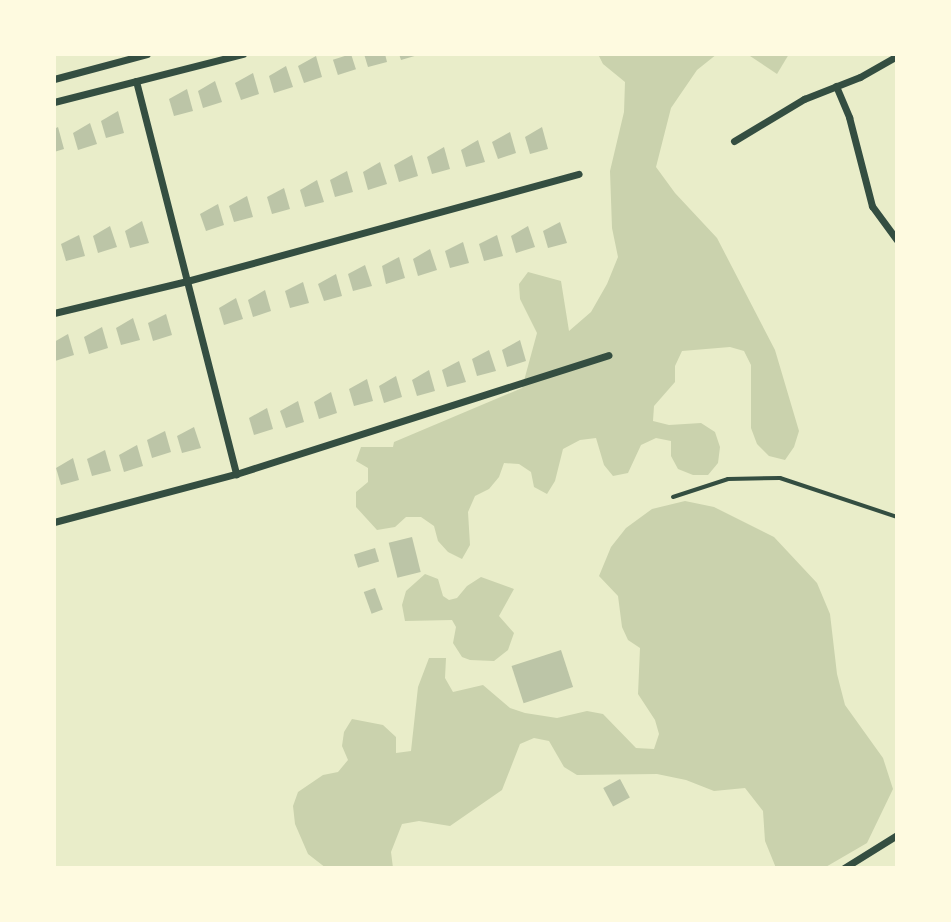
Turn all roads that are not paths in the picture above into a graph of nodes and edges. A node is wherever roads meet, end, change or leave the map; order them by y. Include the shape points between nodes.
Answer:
1 (147, 54) edge
2 (196, 54) edge
3 (243, 54) edge
4 (897, 56) edge
5 (199, 65) junction
6 (54, 79) edge
7 (136, 81) junction
8 (836, 86) junction
9 (54, 102) edge
10 (734, 141) dead end
11 (579, 174) dead end
12 (897, 240) edge
13 (187, 281) junction
14 (54, 313) edge
15 (608, 355) dead end
16 (236, 474) junction
17 (673, 497) dead end
18 (897, 517) edge
19 (54, 522) edge
20 (897, 835) edge
21 (844, 868) edge

1 - 6 street
2 - 5 street
3 - 5 street
4 - 8 street
5 - 7 street
7 - 9 street
7 - 13 street
8 - 10 street
8 - 12 street via 872,206
11 - 13 street
13 - 14 street
13 - 16 street
15 - 16 street
16 - 19 street
17 - 18 lane via 728,479 780,478
20 - 21 street

